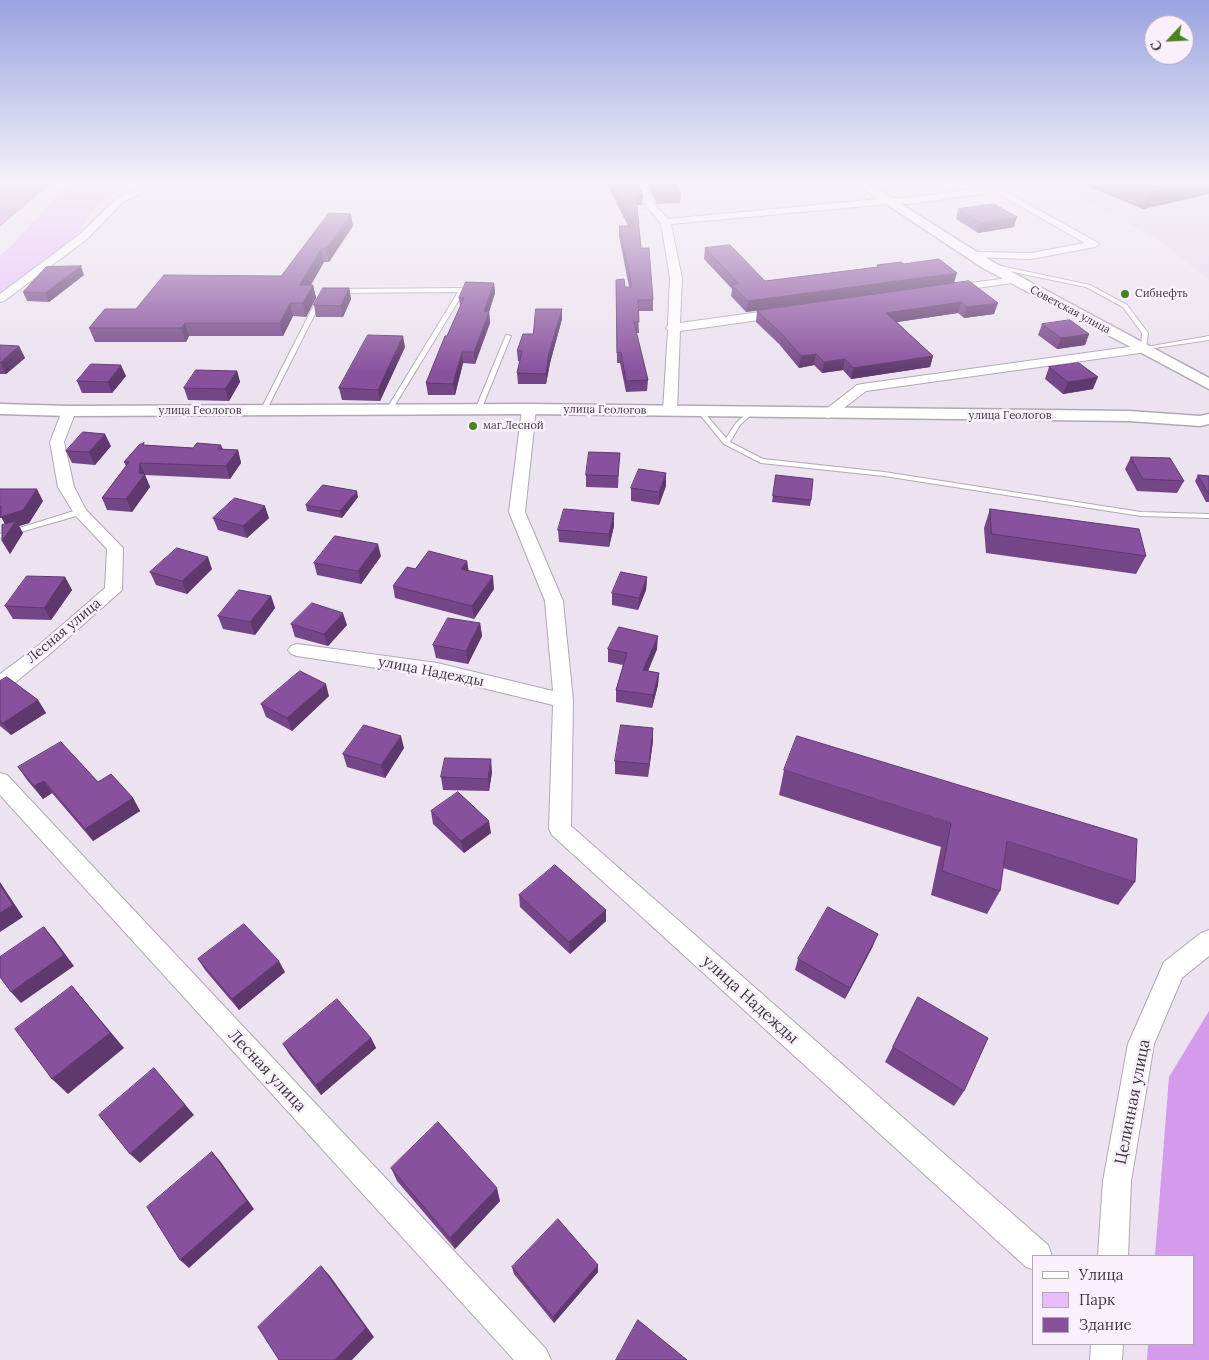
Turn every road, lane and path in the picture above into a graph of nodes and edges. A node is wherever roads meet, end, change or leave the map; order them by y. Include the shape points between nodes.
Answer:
1 (72, 245) edge
2 (670, 245) edge
3 (959, 245) edge
4 (1087, 245) edge
5 (974, 255) junction
6 (988, 266) junction
7 (1015, 280) junction
8 (324, 291) edge
9 (334, 291) edge
10 (936, 291) edge
11 (0, 299) edge
12 (790, 311) edge
13 (672, 328) junction
14 (508, 336) dead end
15 (1209, 338) edge
16 (1143, 349) junction
17 (1209, 384) edge
18 (0, 409) edge
19 (530, 409) junction
20 (388, 410) junction
21 (478, 410) junction
22 (670, 410) junction
23 (700, 410) junction
24 (69, 411) junction
25 (263, 411) junction
26 (750, 412) junction
27 (828, 414) junction
28 (1206, 421) edge
29 (726, 443) junction
30 (80, 512) junction
31 (1209, 516) edge
32 (0, 536) edge
33 (297, 650) dead end
34 (0, 684) edge
35 (563, 700) junction
36 (0, 781) edge
37 (1209, 941) edge
38 (1036, 1255) edge
39 (1113, 1255) edge
40 (1107, 1345) edge
41 (535, 1360) edge
42 (1106, 1360) edge

1 - 11 street
2 - 13 street via 676,278
3 - 5 street, Советская улица
4 - 5 street via 1031,256
5 - 6 street, Советская улица
6 - 7 street, Советская улица
6 - 16 lane via 1088,286 1125,306 1145,333
7 - 10 street
7 - 16 street, Советская улица
8 - 25 lane
9 - 20 lane via 462,290
12 - 13 street
13 - 22 street
14 - 21 lane
15 - 16 lane
16 - 17 street, Советская улица
16 - 27 street via 862,388
18 - 24 street, улица Геологов
19 - 21 street, улица Геологов
19 - 22 street, улица Геологов
19 - 35 street, улица Надежды via 518,512 554,601
20 - 21 street, улица Геологов
20 - 25 street, улица Геологов
22 - 23 street, улица Геологов
23 - 26 street, улица Геологов
23 - 29 lane
24 - 25 street, улица Геологов
24 - 30 street, Лесная улица via 57,442 66,487
26 - 27 street, улица Геологов
26 - 29 lane
27 - 28 street, улица Геологов via 1129,416
29 - 31 lane via 762,460 884,474 1141,514
30 - 32 lane
30 - 34 street, Лесная улица via 115,548 113,590
33 - 35 street, улица Надежды via 437,670
35 - 38 street, улица Надежды via 560,829
36 - 41 street, Лесная улица
37 - 39 street, Целинная улица via 1173,970 1142,1044 1117,1181
40 - 42 street

